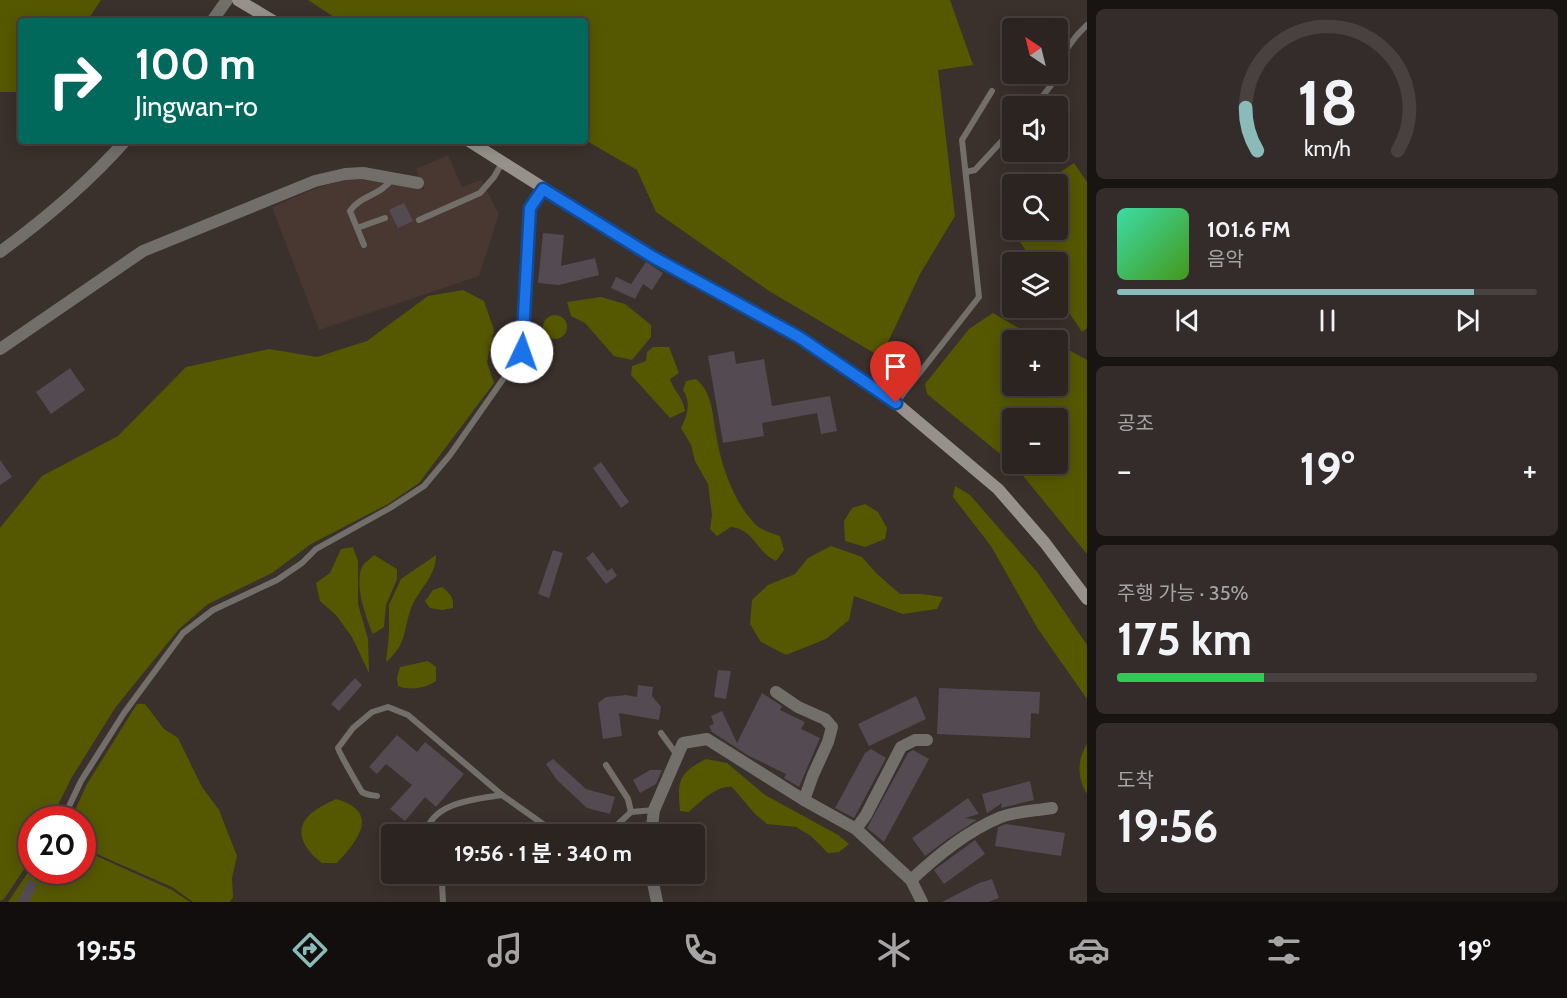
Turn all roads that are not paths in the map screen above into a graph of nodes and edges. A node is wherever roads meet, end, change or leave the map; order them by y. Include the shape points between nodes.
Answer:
1 (227, 0) edge
2 (238, 0) edge
3 (214, 18) edge
4 (268, 18) edge
5 (1087, 26) edge
6 (1068, 49) edge
7 (992, 90) dead end
8 (1002, 141) edge
9 (122, 144) edge
10 (474, 144) edge
11 (502, 163) junction
12 (966, 172) junction
13 (394, 178) junction
14 (418, 183) dead end
15 (543, 189) junction
16 (385, 218) dead end
17 (419, 220) dead end
18 (357, 228) junction
19 (364, 245) dead end
20 (0, 252) edge
21 (0, 349) edge
22 (896, 403) junction
23 (1087, 599) edge
24 (776, 692) dead end
25 (661, 733) dead end
26 (927, 740) dead end
27 (676, 756) junction
28 (606, 765) dead end
29 (502, 795) junction
30 (377, 796) dead end
31 (804, 800) junction
32 (69, 806) edge
33 (1052, 808) dead end
34 (654, 810) junction
35 (631, 812) junction
36 (430, 824) edge
37 (543, 824) edge
38 (618, 824) edge
39 (652, 824) edge
40 (856, 829) junction
41 (911, 880) junction
42 (442, 884) edge
43 (653, 884) edge
44 (444, 902) edge
45 (657, 902) edge
46 (922, 902) edge

1 - 3 street
2 - 4 main road
5 - 6 lane
7 - 12 lane via 962,140
8 - 12 lane via 975,170
9 - 20 street via 38,224
10 - 11 main road
11 - 15 main road
11 - 17 lane via 480,193
12 - 22 lane via 980,297
13 - 14 street
13 - 18 lane via 386,188 356,202 350,211
13 - 21 street via 363,173 315,181 163,242 143,251
15 - 22 main road via 653,257 799,337
15 - 32 lane via 530,208 522,352 450,454 424,486 316,549 277,580 213,610 183,633 124,712
16 - 18 lane
18 - 19 lane
22 - 23 main road via 998,489
24 - 31 street via 825,719 832,727
25 - 27 lane
26 - 40 street via 915,740 901,747
27 - 31 street via 683,743 707,739
27 - 34 street
28 - 35 lane via 628,799
29 - 30 lane via 408,715 388,707 372,712 338,748 359,789
29 - 36 lane via 441,810
29 - 37 lane
31 - 40 street
33 - 41 street via 1011,814 986,824 937,855
34 - 35 lane
34 - 39 street
35 - 38 lane
40 - 41 street
41 - 46 street
42 - 44 lane
43 - 45 street

